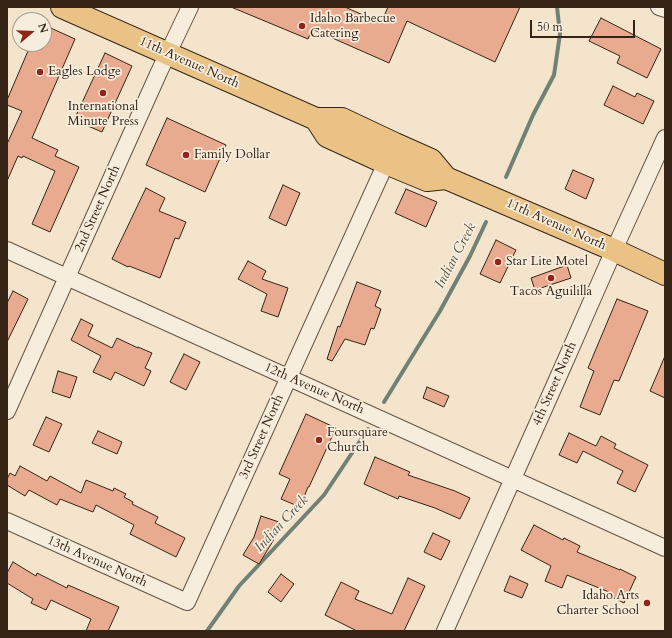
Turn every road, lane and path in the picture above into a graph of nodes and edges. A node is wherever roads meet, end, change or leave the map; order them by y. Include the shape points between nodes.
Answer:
1 (62, 7) edge
2 (190, 7) edge
3 (659, 7) edge
4 (665, 10) edge
5 (168, 54) junction
6 (316, 119) junction
7 (665, 138) edge
8 (386, 164) junction
9 (446, 178) junction
10 (7, 250) edge
11 (614, 250) junction
12 (665, 274) edge
13 (67, 277) junction
14 (289, 378) junction
15 (7, 411) edge
16 (513, 479) junction
17 (7, 521) edge
18 (665, 548) edge
19 (187, 602) joint
20 (445, 631) edge

1 - 5 main road, 11th Avenue North
2 - 5 street, 2nd Street North
3 - 4 street
5 - 6 main road, 11th Avenue North
5 - 13 street, 2nd Street North
6 - 8 main road, 11th Avenue North via 327,136
6 - 9 main road, 11th Avenue North via 342,118 431,160
7 - 11 street, 4th Street North
8 - 9 main road, 11th Avenue North via 427,180
8 - 14 street, 3rd Street North
9 - 11 main road, 11th Avenue North
10 - 13 street, 12th Avenue North
11 - 12 main road, 11th Avenue North
11 - 16 street, 4th Street North
13 - 14 street, 12th Avenue North
13 - 15 street, 2nd Street North
14 - 16 street, 12th Avenue North
14 - 19 street, 3rd Street North
16 - 18 street, 12th Avenue North
16 - 20 street, 4th Street North
17 - 19 street, 13th Avenue North

